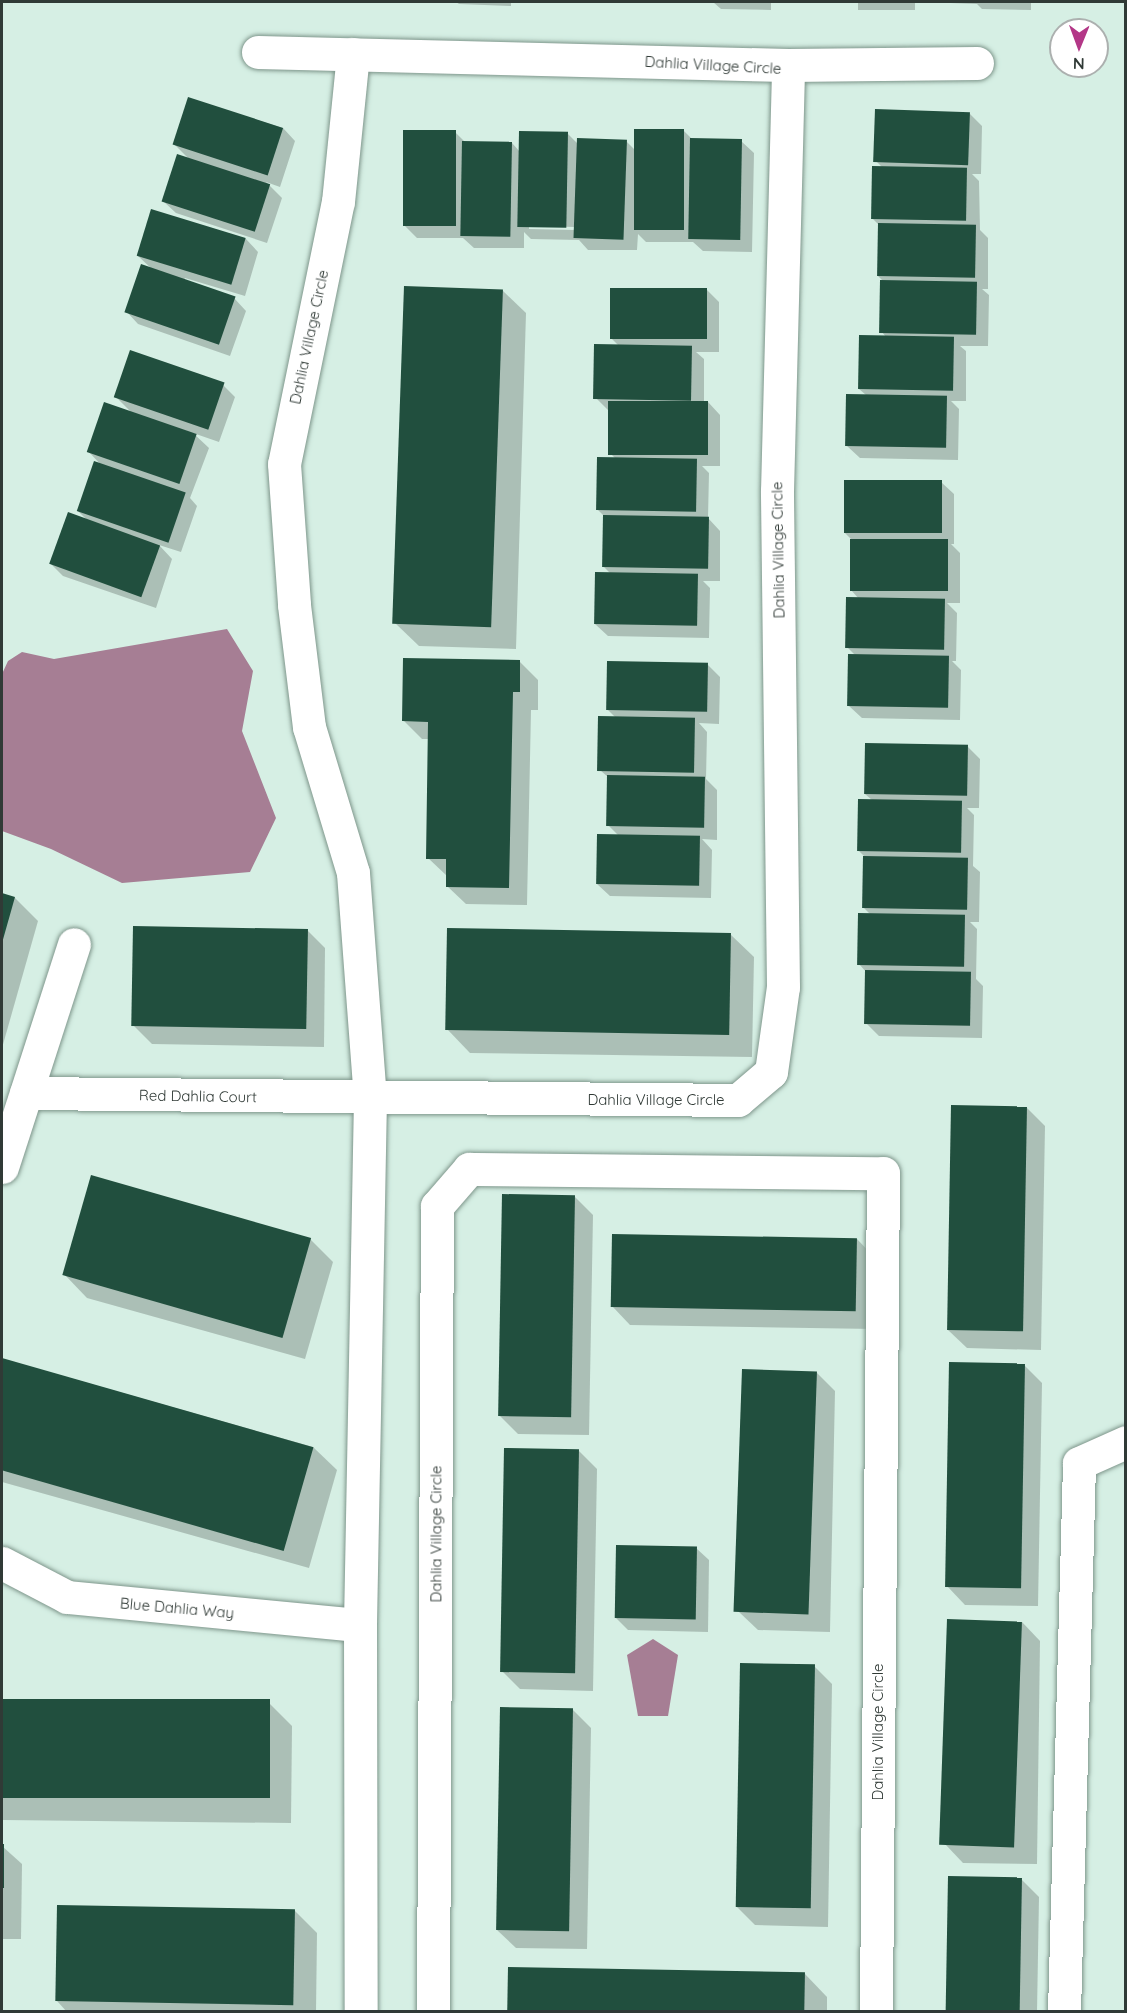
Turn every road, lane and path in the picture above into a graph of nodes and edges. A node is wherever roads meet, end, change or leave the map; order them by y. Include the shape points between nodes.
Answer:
1 (258, 52) dead end
2 (353, 54) junction
3 (977, 63) dead end
4 (788, 65) junction
5 (74, 944) dead end
6 (26, 1094) junction
7 (370, 1098) junction
8 (2, 1167) edge
9 (1125, 1442) edge
10 (2, 1563) edge
11 (360, 1625) junction
12 (361, 2012) edge
13 (433, 2012) edge
14 (876, 2012) edge
15 (1064, 2012) edge

1 - 2 lane
2 - 4 lane, Dahlia Village Circle
2 - 7 lane, Dahlia Village Circle via 338,201 284,464 294,605 309,727 352,873
3 - 4 lane
4 - 7 lane, Dahlia Village Circle via 777,491 783,987 771,1072 738,1100
5 - 6 lane
6 - 7 lane, Red Dahlia Court
6 - 8 lane
7 - 11 lane, Dahlia Village Circle
9 - 15 lane via 1079,1463
10 - 11 lane, Blue Dahlia Way via 67,1597
11 - 12 lane, Dahlia Village Circle
13 - 14 lane, Dahlia Village Circle via 437,1206 469,1168 883,1173

